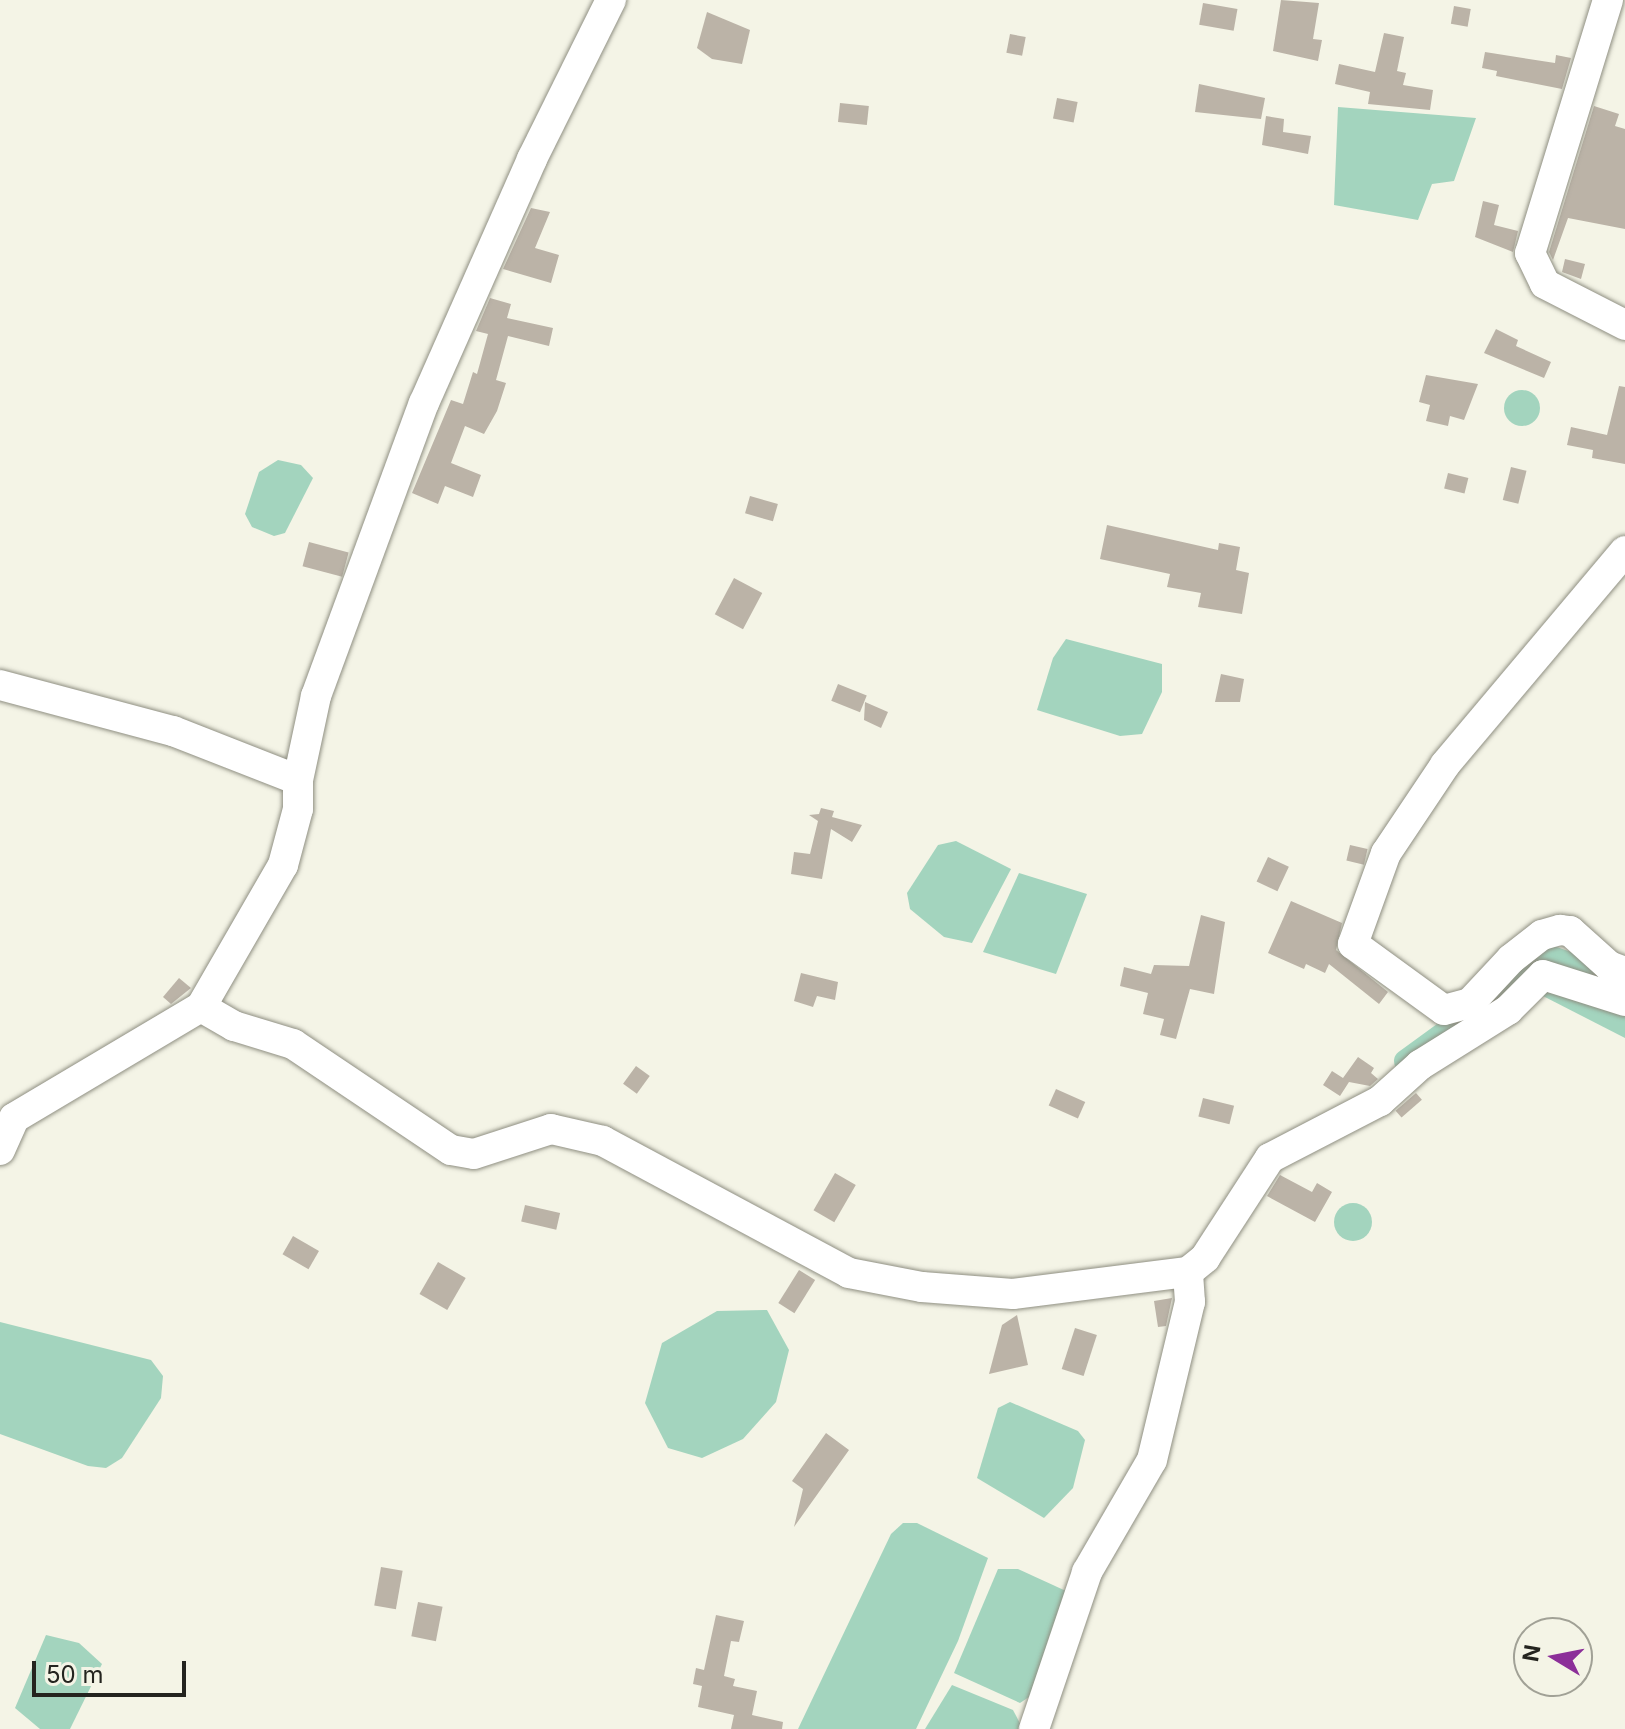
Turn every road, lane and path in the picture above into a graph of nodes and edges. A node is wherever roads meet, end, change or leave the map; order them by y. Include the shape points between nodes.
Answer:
1 (611, 0) edge
2 (1608, 0) edge
3 (1625, 325) edge
4 (1625, 551) edge
5 (0, 685) edge
6 (298, 780) junction
7 (1625, 972) edge
8 (1625, 1001) edge
9 (201, 1007) junction
10 (0, 1150) edge
11 (1188, 1272) junction
12 (1034, 1729) edge

1 - 6 street via 532,159 424,403 316,696
2 - 3 street via 1530,253 1545,284
4 - 7 street via 1445,765 1386,853 1353,944 1444,1010 1470,1003 1511,959 1542,935 1560,930 1570,931 1609,966
5 - 6 street via 173,731
6 - 9 street via 298,809 283,865
8 - 11 street via 1555,975 1534,980 1508,1010 1420,1065 1380,1101 1270,1158 1205,1258
9 - 10 street via 14,1118
9 - 11 street via 234,1026 293,1044 451,1150 474,1154 551,1129 603,1141 849,1273 922,1287 1013,1294
11 - 12 street via 1190,1302 1152,1460 1087,1572

